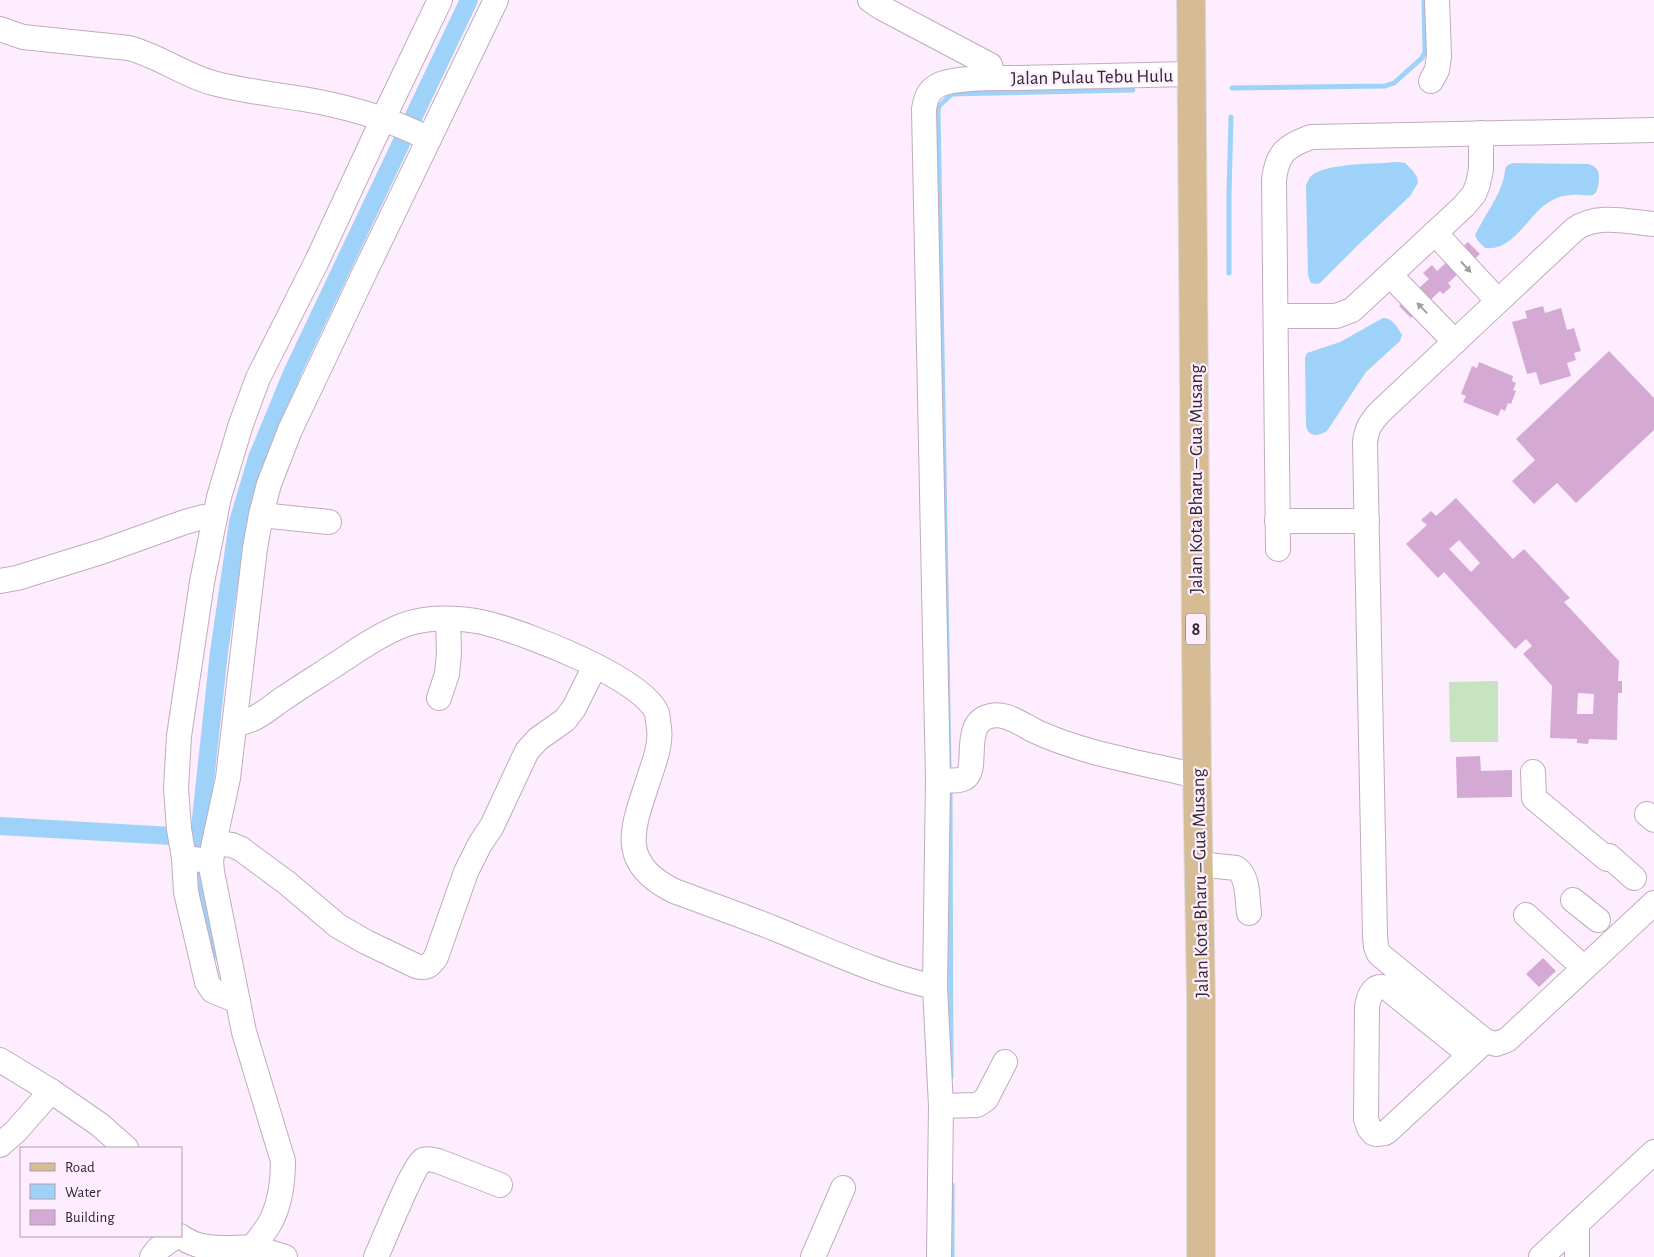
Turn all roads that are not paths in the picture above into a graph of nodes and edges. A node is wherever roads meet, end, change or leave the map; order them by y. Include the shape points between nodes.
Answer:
1 (440, 0) edge
2 (496, 0) edge
3 (870, 0) edge
4 (1191, 0) edge
5 (1437, 0) edge
6 (0, 29) edge
7 (1192, 74) junction
8 (993, 78) junction
9 (1430, 81) dead end
10 (385, 120) junction
11 (1654, 130) edge
12 (1481, 133) junction
13 (426, 138) junction
14 (1654, 224) edge
15 (1434, 233) junction
16 (1390, 275) junction
17 (1498, 301) junction
18 (1276, 316) junction
19 (1454, 342) junction
20 (261, 515) junction
21 (215, 517) junction
22 (1367, 520) junction
23 (1277, 521) junction
24 (329, 522) dead end
25 (1278, 549) dead end
26 (0, 581) edge
27 (448, 618) junction
28 (595, 666) junction
29 (439, 698) dead end
30 (235, 724) junction
31 (1533, 772) dead end
32 (1197, 774) junction
33 (948, 780) junction
34 (212, 852) junction
35 (184, 858) junction
36 (1198, 864) junction
37 (1634, 878) dead end
38 (1573, 900) dead end
39 (1654, 903) edge
40 (1249, 914) dead end
41 (1526, 915) dead end
42 (1598, 920) dead end
43 (1584, 968) junction
44 (936, 987) junction
45 (238, 1001) junction
46 (1478, 1048) junction
47 (0, 1060) edge
48 (1005, 1062) dead end
49 (51, 1091) junction
50 (949, 1106) junction
51 (0, 1145) edge
52 (125, 1147) edge
53 (1654, 1152) edge
54 (500, 1185) dead end
55 (843, 1188) dead end
56 (1577, 1224) junction
57 (175, 1237) edge
58 (182, 1237) edge
59 (239, 1252) edge
60 (152, 1257) edge
61 (285, 1257) edge
62 (376, 1257) edge
63 (813, 1257) edge
64 (938, 1257) edge
65 (1201, 1257) edge
66 (1541, 1257) edge
67 (1577, 1257) edge

1 - 10 street
2 - 13 street
3 - 8 street, Jalan Pulau Tebu Hulu via 990,64
4 - 7 main road, Jalan Kota Bharu – Gua Musang / 8
5 - 9 street via 1439,56 1437,70
6 - 10 street via 23,37 129,48 145,52 212,83 306,99
7 - 8 street, Jalan Pulau Tebu Hulu
7 - 32 main road, Jalan Kota Bharu – Gua Musang / 8
8 - 33 street via 939,85 929,91 924,110
10 - 13 street
10 - 21 street via 258,378 238,432
11 - 12 street
12 - 15 street via 1481,169 1474,194
12 - 18 street via 1310,137 1286,149 1276,166 1274,180
13 - 20 street via 290,430
14 - 17 street via 1603,220 1583,223
15 - 16 street
15 -> 17 street
16 - 18 street via 1344,314
19 -> 16 street
17 - 19 street
18 - 23 street
19 - 22 street via 1369,424 1365,443
20 - 24 street
20 - 30 street
21 - 26 street via 186,522 82,558
21 - 35 street via 191,652 178,755 176,788
22 - 23 street
22 - 46 street via 1376,947 1385,960
23 - 25 street
27 - 28 street via 481,621 520,632
27 - 29 street via 447,674
27 - 30 street via 414,622 384,634 258,718
28 - 34 street via 565,720 527,751 492,826 466,872 436,958 424,968 338,926 241,849 232,845
28 - 44 street via 629,684 648,699 657,714 658,751 635,821 633,838 636,856 644,870 658,883 674,891 860,964
30 - 34 street via 228,778
31 - 37 street via 1534,798
32 - 33 street via 1103,753 997,715 983,718 977,725 967,777
32 - 36 main road, Jalan Kota Bharu – Gua Musang / 8
33 - 44 street
34 - 35 street
34 - 45 street via 212,872
35 - 45 street via 186,892 208,982 213,991
36 - 40 street via 1241,871 1245,878
36 - 65 main road, Jalan Kota Bharu – Gua Musang / 8
38 - 42 street
39 - 43 street
41 - 43 street
43 - 46 street via 1507,1040
44 - 50 street
45 - 59 street via 244,1032 283,1161 282,1186 273,1217
46 - 46 street via 1385,1133 1371,1131 1366,1119 1367,1007 1371,991 1387,988
47 - 49 street
48 - 50 street via 986,1099 977,1106
49 - 51 street
49 - 52 street via 100,1125
50 - 64 street
53 - 56 street
54 - 62 street via 438,1161 424,1160 404,1192
55 - 63 street
56 - 66 street
56 - 67 street
57 - 60 street
58 - 59 street via 208,1248
59 - 61 street

